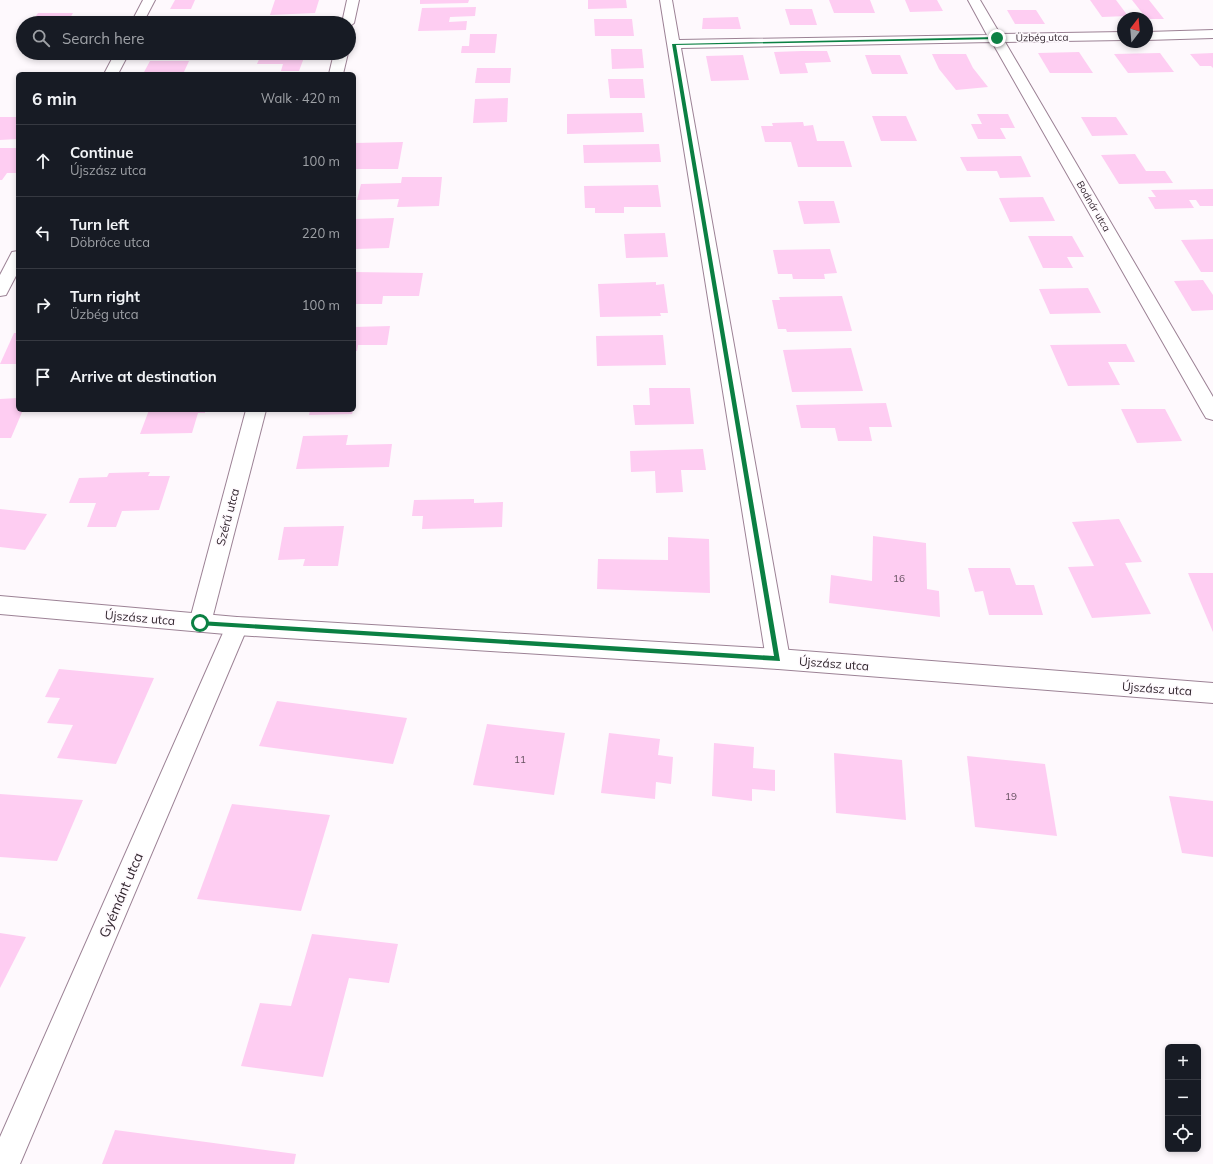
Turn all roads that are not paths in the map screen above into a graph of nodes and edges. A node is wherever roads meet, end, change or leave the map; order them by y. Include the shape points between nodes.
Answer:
1 (149, 0) edge
2 (353, 0) edge
3 (666, 0) edge
4 (974, 0) edge
5 (141, 16) edge
6 (350, 16) edge
7 (1213, 34) edge
8 (1117, 36) edge
9 (1153, 36) edge
10 (997, 38) junction
11 (674, 44) junction
12 (118, 60) edge
13 (339, 60) edge
14 (112, 72) edge
15 (336, 72) edge
16 (16, 260) edge
17 (0, 291) edge
18 (255, 412) edge
19 (1213, 413) edge
20 (0, 605) edge
21 (200, 623) junction
22 (237, 626) junction
23 (778, 659) junction
24 (1213, 694) edge
25 (4, 1164) edge

1 - 5 street
2 - 6 street
3 - 11 street
4 - 10 street, Bodnár utca
7 - 9 street
8 - 10 street, Üzbég utca
10 - 11 street, Üzbég utca
10 - 19 street, Bodnár utca
11 - 23 street
12 - 14 street
13 - 15 street
16 - 17 street
18 - 21 street, Szérű utca
20 - 21 street, Újszász utca
21 - 22 street, Újszász utca
22 - 23 street, Újszász utca
22 - 25 street, Gyémánt utca
23 - 24 street, Újszász utca

